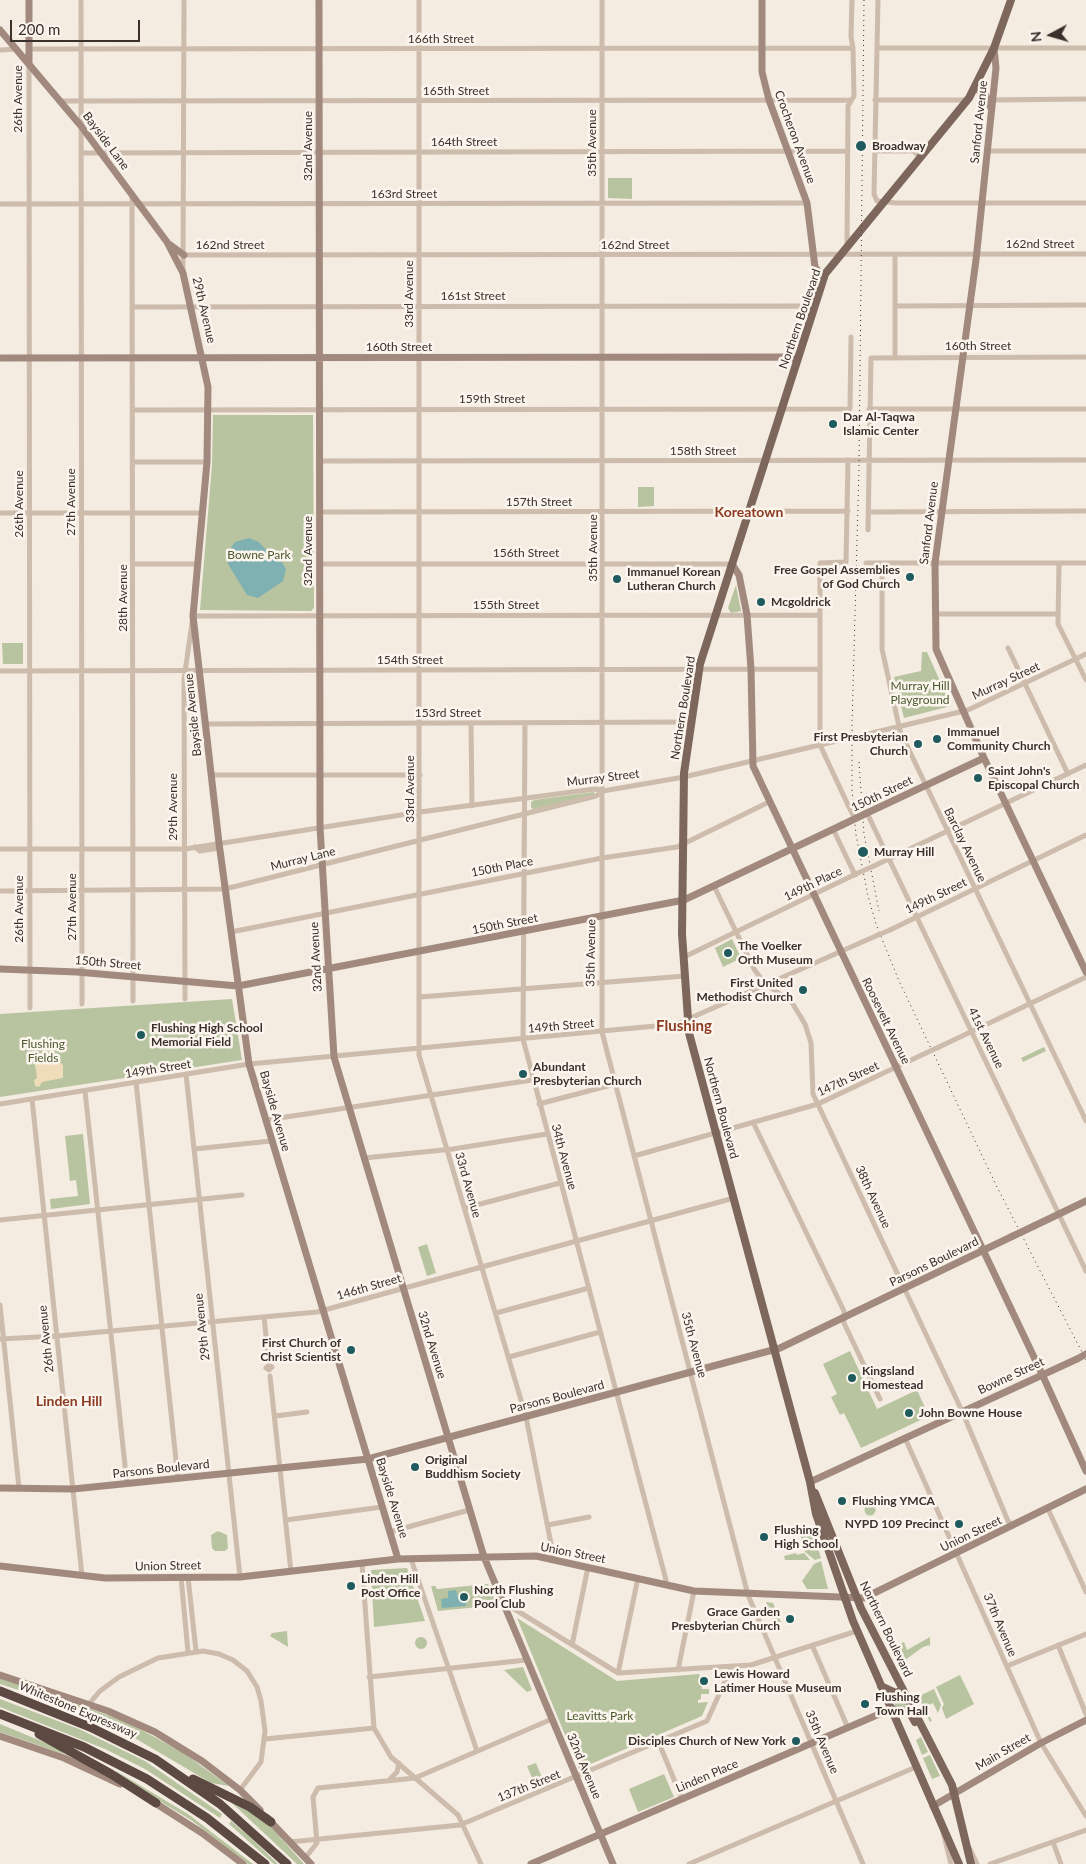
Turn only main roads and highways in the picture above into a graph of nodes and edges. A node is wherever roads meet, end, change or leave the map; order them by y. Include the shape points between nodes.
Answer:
1 (1011, 0) edge
2 (810, 1482) junction
3 (881, 1686) junction
4 (904, 1690) junction
5 (0, 1692) edge
6 (891, 1709) junction
7 (904, 1711) junction
8 (0, 1715) edge
9 (898, 1726) junction
10 (923, 1728) junction
11 (147, 1755) junction
12 (156, 1803) road end
13 (271, 1822) road end
14 (265, 1864) edge
15 (287, 1864) edge
16 (959, 1864) edge
17 (971, 1864) edge

1 - 2 main road, Northern Boulevard via 994,48 968,99 881,201 824,278 699,669 684,777 684,957 689,1033
2 - 3 main road, Northern Boulevard via 816,1514 844,1597
2 - 4 main road, Northern Boulevard via 861,1608
3 - 4 main road via 896,1693
3 - 6 main road, Northern Boulevard
4 - 10 main road, Northern Boulevard
5 - 11 highway, Whitestone Expressway via 90,1726
6 - 7 main road
6 - 9 main road, Northern Boulevard
7 - 9 main road
7 - 10 main road via 910,1713
8 - 12 highway via 63,1746
8 - 14 highway via 70,1741 140,1776 207,1818
9 - 16 main road, Northern Boulevard
10 - 17 main road, Northern Boulevard via 952,1785
11 - 13 highway via 250,1807
11 - 15 highway, Whitestone Expressway via 226,1809

